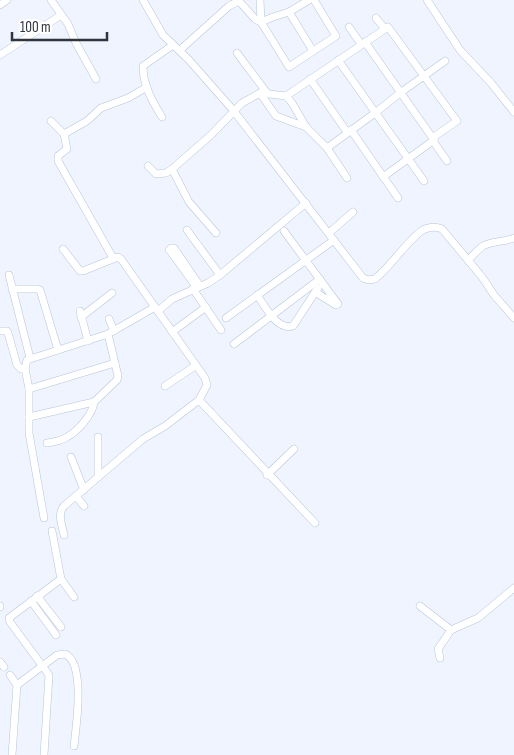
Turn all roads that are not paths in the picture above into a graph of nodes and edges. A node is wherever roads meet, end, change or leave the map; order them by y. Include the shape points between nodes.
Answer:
1 (7, 0) edge
2 (51, 0) edge
3 (143, 0) edge
4 (240, 0) edge
5 (260, 0) edge
6 (292, 0) edge
7 (309, 0) edge
8 (314, 0) edge
9 (427, 0) edge
10 (227, 3) edge
11 (0, 5) edge
12 (290, 11) junction
13 (61, 15) junction
14 (376, 18) dead end
15 (261, 22) junction
16 (350, 27) dead end
17 (385, 29) junction
18 (363, 43) junction
19 (173, 45) junction
20 (180, 50) junction
21 (314, 51) junction
22 (237, 53) dead end
23 (0, 55) edge
24 (338, 60) junction
25 (445, 61) dead end
26 (424, 75) junction
27 (96, 79) dead end
28 (310, 79) junction
29 (146, 87) junction
30 (264, 93) junction
31 (400, 93) junction
32 (286, 96) junction
33 (233, 110) junction
34 (514, 112) edge
35 (376, 113) junction
36 (162, 117) dead end
37 (51, 121) dead end
38 (306, 127) junction
39 (349, 131) junction
40 (64, 134) junction
41 (433, 141) junction
42 (327, 148) junction
43 (408, 159) junction
44 (447, 161) dead end
45 (148, 166) dead end
46 (172, 169) junction
47 (383, 177) junction
48 (347, 178) dead end
49 (424, 181) dead end
50 (398, 198) dead end
51 (306, 203) junction
52 (353, 212) dead end
53 (187, 230) dead end
54 (284, 231) dead end
55 (216, 233) dead end
56 (329, 233) junction
57 (514, 238) edge
58 (334, 240) junction
59 (63, 249) dead end
60 (112, 258) junction
61 (305, 259) junction
62 (468, 260) junction
63 (9, 275) dead end
64 (220, 275) junction
65 (321, 281) junction
66 (197, 288) junction
67 (12, 289) junction
68 (315, 292) junction
69 (112, 293) dead end
70 (257, 295) junction
71 (206, 307) junction
72 (156, 309) junction
73 (273, 315) junction
74 (226, 318) dead end
75 (514, 318) edge
76 (109, 319) dead end
77 (221, 330) dead end
78 (0, 331) edge
79 (111, 332) junction
80 (172, 332) junction
81 (88, 341) junction
82 (234, 344) dead end
83 (58, 350) junction
84 (30, 358) junction
85 (115, 363) junction
86 (195, 366) junction
87 (25, 368) junction
88 (165, 386) dead end
89 (29, 390) junction
90 (199, 400) junction
91 (94, 402) junction
92 (29, 417) junction
93 (98, 437) dead end
94 (47, 443) dead end
95 (294, 449) dead end
96 (71, 457) dead end
97 (267, 475) junction
98 (98, 477) junction
99 (84, 490) junction
100 (76, 496) junction
101 (84, 506) dead end
102 (44, 518) dead end
103 (315, 523) dead end
104 (52, 531) dead end
105 (64, 535) dead end
106 (61, 579) junction
107 (514, 588) edge
108 (37, 596) junction
109 (74, 597) dead end
110 (31, 601) junction
111 (420, 606) dead end
112 (61, 627) dead end
113 (452, 630) junction
114 (56, 635) dead end
115 (440, 658) dead end
116 (43, 666) junction
117 (10, 676) dead end
118 (17, 686) junction
119 (74, 746) dead end
120 (12, 755) edge
121 (44, 755) edge

1 - 11 street
2 - 13 street
3 - 19 street
4 - 10 street
4 - 15 street
5 - 15 street
6 - 12 street
7 - 12 street
8 - 21 street via 336,35
9 - 34 street via 460,50
10 - 20 street
12 - 15 street
12 - 21 street
13 - 23 street
13 - 27 street
14 - 17 street
15 - 21 street via 289,67
16 - 18 street
17 - 18 street
17 - 26 street via 390,28
18 - 24 street
18 - 31 street
19 - 20 street
19 - 29 street via 143,66
20 - 33 street
22 - 30 street
24 - 28 street
24 - 35 street
25 - 26 street
26 - 31 street
26 - 41 street via 456,121
28 - 32 street
28 - 39 street
29 - 36 street
29 - 40 street via 101,108 87,121
30 - 32 street
30 - 33 street
30 - 38 street via 276,116
31 - 35 street
31 - 41 street
32 - 38 street
33 - 46 street via 211,135
33 - 51 street
35 - 39 street
35 - 43 street
37 - 40 street
38 - 42 street
39 - 42 street
39 - 47 street
40 - 60 street via 67,149 58,156 58,161
41 - 43 street
41 - 44 street
42 - 48 street
43 - 47 street
43 - 49 street
45 - 46 street via 156,174
46 - 55 street via 189,202
47 - 50 street
51 - 56 street
51 - 64 street
52 - 56 street
53 - 64 street
54 - 61 street
56 - 58 street
57 - 62 street via 488,244
58 - 61 street
58 - 62 street via 363,278 368,280 380,274 420,232 430,227 442,229
59 - 60 street via 80,271
60 - 72 street via 121,259
61 - 65 street
61 - 70 street
62 - 75 street
63 - 67 street
64 - 66 street
65 - 68 street
65 - 68 street via 337,306
65 - 73 street
66 - 66 street via 169,250 171,248 174,248
66 - 71 street
66 - 72 street
67 - 83 street via 40,290
67 - 84 street
68 - 73 street via 293,326 282,326
69 - 81 street via 80,314
70 - 73 street
70 - 74 street
71 - 77 street
71 - 80 street
72 - 79 street
72 - 80 street
73 - 82 street
76 - 79 street
78 - 87 street via 7,331 17,365
79 - 81 street
79 - 85 street
80 - 86 street
81 - 83 street
83 - 84 street
84 - 87 street
85 - 89 street
85 - 91 street via 118,378
86 - 88 street
86 - 90 street via 207,384
87 - 89 street
89 - 92 street
90 - 97 street
90 - 98 street via 143,439
91 - 92 street
91 - 94 street via 90,414 68,437
92 - 102 street
93 - 98 street
95 - 97 street
96 - 99 street
97 - 103 street
98 - 99 street
99 - 100 street
100 - 101 street
100 - 105 street via 60,512
104 - 106 street
106 - 108 street
106 - 109 street
107 - 113 street via 478,618
108 - 110 street
108 - 112 street
110 - 114 street
110 - 116 street via 9,621
111 - 113 street
113 - 115 street via 438,649
116 - 118 street
116 - 119 street via 62,654 68,655 73,662 78,678
116 - 121 street via 49,675
117 - 118 street
118 - 120 street

